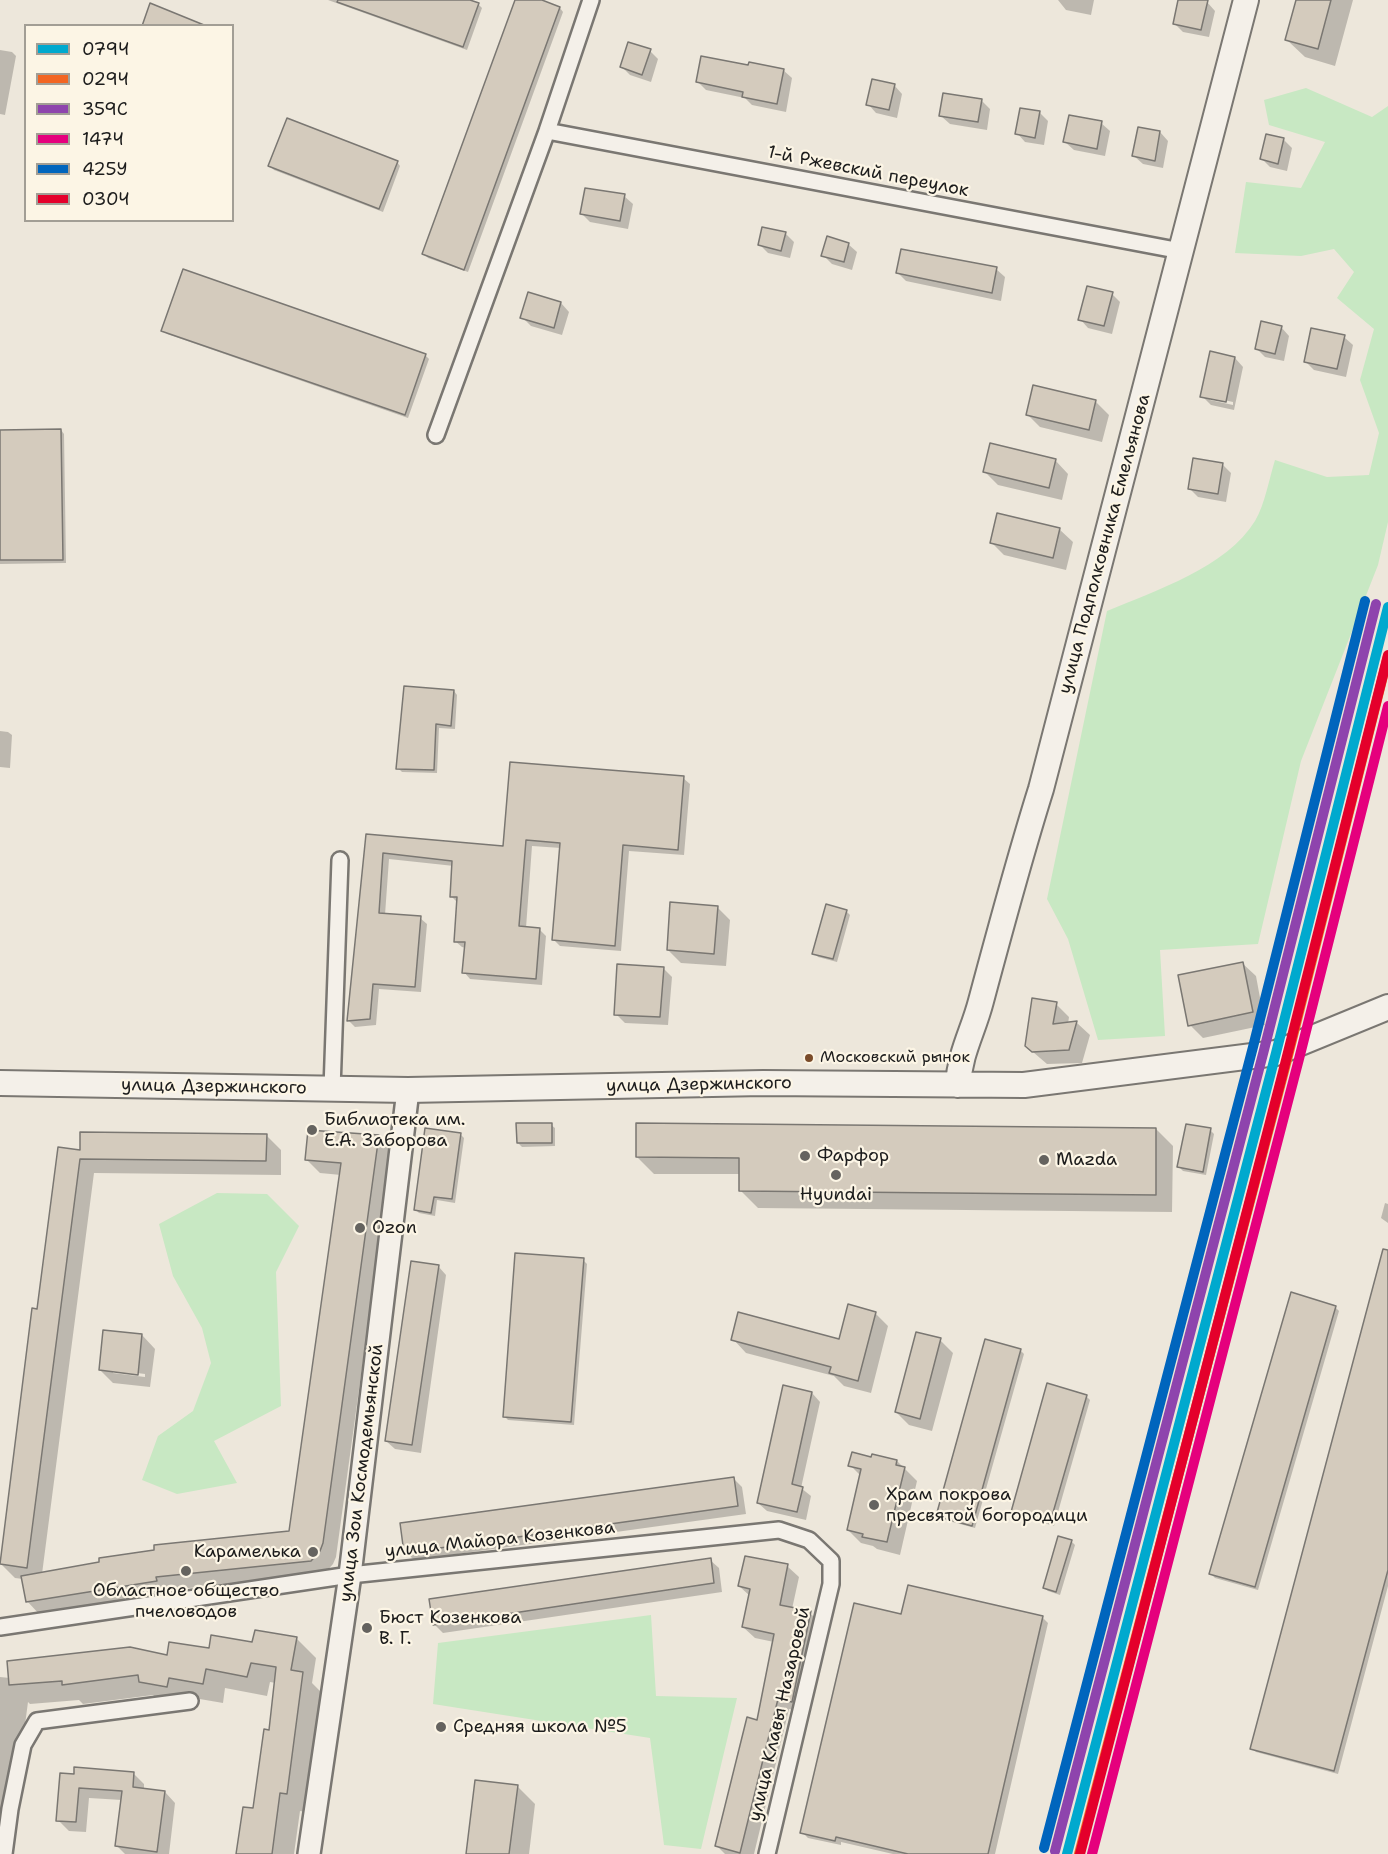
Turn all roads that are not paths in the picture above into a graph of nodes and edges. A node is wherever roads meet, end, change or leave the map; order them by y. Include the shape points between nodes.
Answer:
1 (591, 0) edge
2 (1246, 0) edge
3 (547, 131) junction
4 (1181, 250) junction
5 (436, 435) dead end
6 (340, 860) dead end
7 (1388, 1007) edge
8 (0, 1083) edge
9 (958, 1085) junction
10 (332, 1089) junction
11 (0, 1090) edge
12 (408, 1090) junction
13 (350, 1575) junction
14 (831, 1584) joint
15 (0, 1628) edge
16 (190, 1701) dead end
17 (4, 1854) edge
18 (309, 1854) edge
19 (767, 1854) edge

1 - 3 street
2 - 4 main road, улица Подполковника Емельянова
3 - 4 street, 1-й Ржевский переулок
3 - 5 street
4 - 9 main road, улица Подполковника Емельянова via 1041,789 978,1012 962,1054
6 - 10 street
7 - 9 main road, улица Дзержинского via 1276,1053 1024,1085
8 - 10 main road, улица Дзержинского
8 - 11 main road
9 - 12 main road, улица Дзержинского via 763,1083
10 - 12 main road, улица Дзержинского
12 - 13 main road, улица Зои Космодемьянской
13 - 14 street, улица Майора Козенкова via 779,1530 809,1539 831,1561
13 - 15 street, улица Майора Козенкова
13 - 18 main road, улица Зои Космодемьянской
14 - 19 street, улица Клавы Назаровой
16 - 17 street via 37,1721 23,1745

